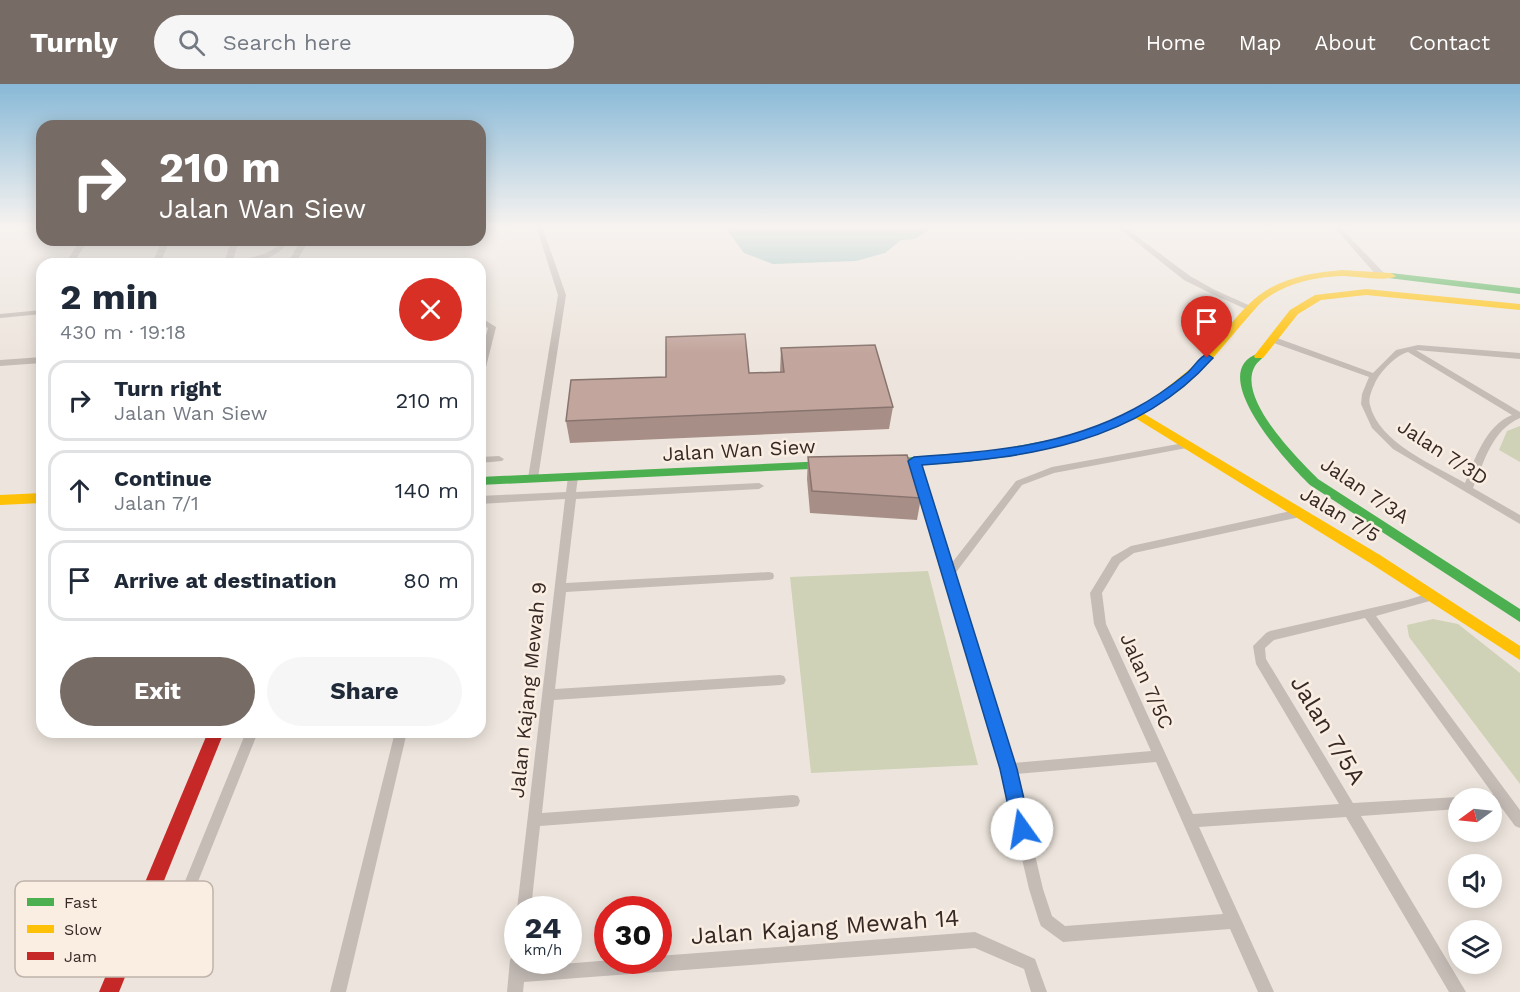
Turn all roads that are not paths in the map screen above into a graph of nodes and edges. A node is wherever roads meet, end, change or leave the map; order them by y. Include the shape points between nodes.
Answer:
1 (553, 268) edge
2 (1173, 268) edge
3 (1375, 268) edge
4 (1381, 275) junction
5 (1520, 291) edge
6 (1520, 307) edge
7 (1251, 308) junction
8 (36, 312) edge
9 (0, 316) edge
10 (486, 323) edge
11 (1274, 340) junction
12 (1409, 349) junction
13 (486, 351) edge
14 (1520, 356) edge
15 (36, 360) edge
16 (0, 363) edge
17 (1374, 376) junction
18 (1136, 413) junction
19 (1519, 415) edge
20 (1188, 445) junction
21 (499, 459) dead end
22 (486, 460) edge
23 (914, 461) junction
24 (879, 463) edge
25 (844, 465) edge
26 (573, 477) junction
27 (533, 478) junction
28 (486, 481) edge
29 (759, 486) dead end
30 (1467, 489) junction
31 (571, 496) junction
32 (36, 498) edge
33 (0, 500) edge
34 (486, 500) edge
35 (1300, 513) junction
36 (1520, 520) edge
37 (950, 573) junction
38 (769, 576) dead end
39 (561, 588) junction
40 (1433, 596) junction
41 (1368, 613) junction
42 (1520, 616) edge
43 (1517, 646) edge
44 (780, 680) dead end
45 (548, 695) junction
46 (214, 738) edge
47 (250, 738) edge
48 (400, 738) edge
49 (1160, 756) junction
50 (1008, 769) junction
51 (1490, 788) edge
52 (793, 801) dead end
53 (1448, 804) edge
54 (1502, 804) edge
55 (1350, 810) junction
56 (534, 820) junction
57 (1189, 821) junction
58 (1520, 821) edge
59 (155, 881) edge
60 (191, 881) edge
61 (525, 896) edge
62 (1234, 921) junction
63 (582, 964) edge
64 (517, 974) edge
65 (116, 977) edge
66 (110, 992) edge
67 (338, 992) edge
68 (515, 992) edge
69 (1039, 992) edge
70 (1266, 992) edge
71 (1458, 992) edge

1 - 27 street via 562,295
2 - 7 street via 1213,293
3 - 4 street
4 - 5 street
4 - 7 street via 1302,278 1275,288
6 - 11 street, Jalan 7/3A via 1366,292 1318,297 1294,312
7 - 18 street via 1194,372 1167,395
8 - 9 street
10 - 13 street via 492,327
11 - 17 street
11 - 42 street, Jalan 7/3A via 1249,367 1248,387 1275,440 1298,467 1314,482
12 - 14 street
12 - 17 street, Jalan 7/3D via 1399,352
12 - 19 street
15 - 16 street
17 - 30 street, Jalan 7/3D via 1365,404 1384,437
18 - 20 street, Jalan 7/5
18 - 23 street via 1076,438 1026,451
19 - 30 street via 1500,424
20 - 35 street, Jalan 7/5
20 - 37 street via 1052,470 1019,483
21 - 22 street
23 - 24 street
23 - 37 street
25 - 26 street, Jalan Wan Siew
26 - 27 street, Jalan Wan Siew
26 - 31 street, Jalan Kajang Mewah 9
27 - 28 street, Jalan Wan Siew
29 - 31 street
30 - 36 street, Jalan 7/3D
31 - 34 street
31 - 39 street, Jalan Kajang Mewah 9
32 - 33 street
35 - 40 street, Jalan 7/5
35 - 49 street, Jalan 7/5C via 1131,550 1116,560 1096,593 1100,624
37 - 50 street
38 - 39 street
39 - 45 street, Jalan Kajang Mewah 9
40 - 41 street, Jalan 7/5A
40 - 43 street, Jalan 7/5
41 - 51 street
41 - 55 street, Jalan 7/5A via 1270,636 1259,646 1260,660
44 - 45 street
45 - 56 street, Jalan Kajang Mewah 9
46 - 59 street
47 - 60 street
48 - 67 street
49 - 50 street
49 - 57 street, Jalan 7/5C
50 - 62 street via 1046,921 1063,934
52 - 56 street
53 - 55 street
54 - 58 street
55 - 57 street
55 - 71 street, Jalan 7/5A
56 - 61 street, Jalan Kajang Mewah 9
57 - 62 street, Jalan 7/5C
62 - 70 street, Jalan 7/5C
63 - 69 street, Jalan Kajang Mewah 14 via 975,940 1030,964
64 - 68 street
65 - 66 street

